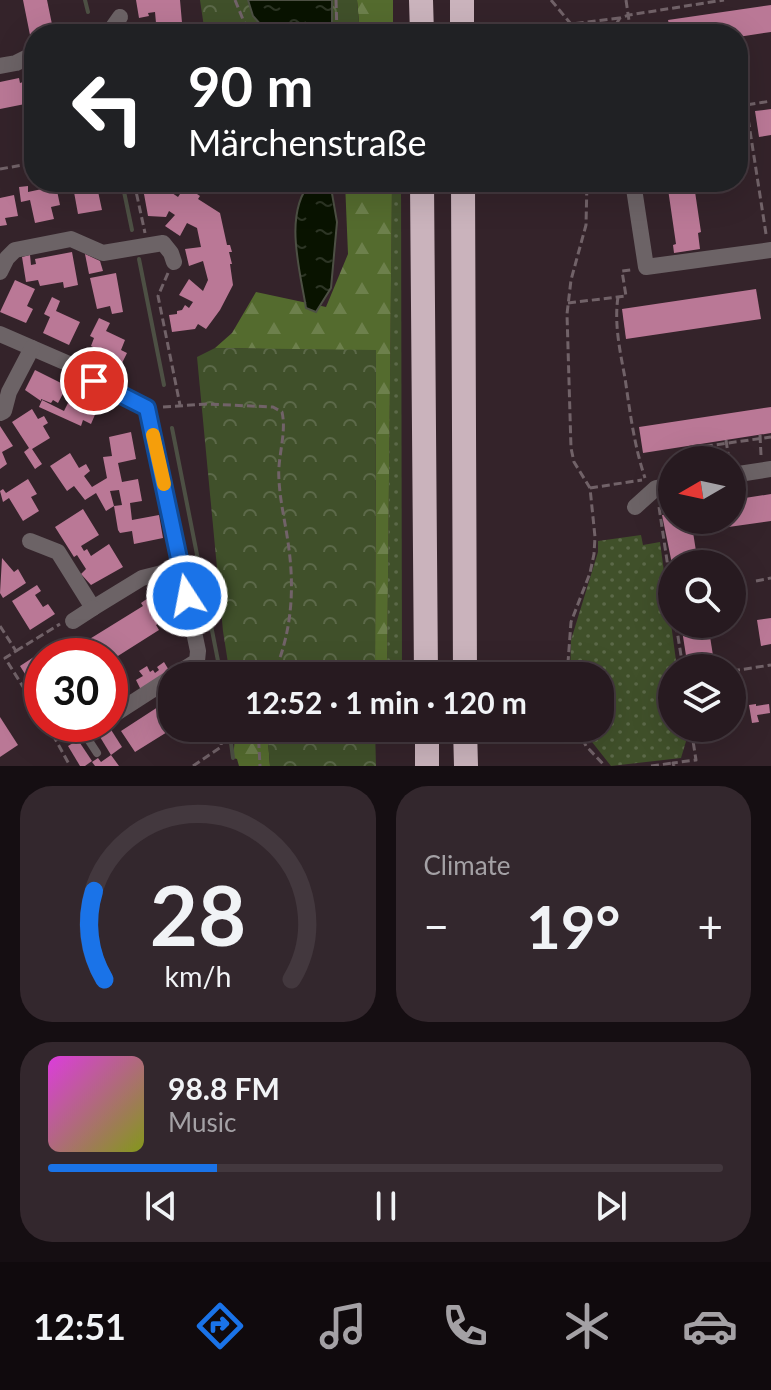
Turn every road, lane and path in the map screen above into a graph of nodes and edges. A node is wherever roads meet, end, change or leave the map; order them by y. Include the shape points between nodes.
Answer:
1 (235, 0) edge
2 (336, 0) edge
3 (421, 0) edge
4 (462, 0) edge
5 (551, 0) edge
6 (626, 0) edge
7 (724, 0) edge
8 (629, 15) junction
9 (120, 17) dead end
10 (620, 18) junction
11 (115, 24) edge
12 (244, 24) edge
13 (337, 24) edge
14 (422, 24) edge
15 (462, 24) edge
16 (571, 24) joint
17 (616, 24) edge
18 (630, 24) edge
19 (24, 59) edge
20 (0, 66) edge
21 (771, 101) edge
22 (748, 105) edge
23 (748, 117) edge
24 (24, 165) edge
25 (0, 169) edge
26 (136, 192) edge
27 (422, 192) edge
28 (463, 192) edge
29 (587, 192) edge
30 (635, 192) edge
31 (147, 245) junction
32 (770, 250) edge
33 (174, 262) joint
34 (646, 267) junction
35 (0, 272) edge
36 (618, 297) junction
37 (568, 303) junction
38 (0, 334) edge
39 (32, 348) junction
40 (180, 405) junction
41 (147, 408) junction
42 (0, 413) edge
43 (760, 437) junction
44 (771, 437) edge
45 (726, 442) junction
46 (700, 446) edge
47 (727, 446) edge
48 (767, 470) edge
49 (746, 473) edge
50 (590, 488) junction
51 (658, 490) edge
52 (635, 507) dead end
53 (30, 541) dead end
54 (182, 568) junction
55 (771, 578) edge
56 (756, 581) dead end
57 (93, 608) junction
58 (73, 621) joint
59 (0, 626) edge
60 (16, 651) junction
61 (5, 658) junction
62 (0, 662) edge
63 (195, 662) edge
64 (279, 662) edge
65 (426, 662) edge
66 (465, 662) edge
67 (568, 662) edge
68 (771, 665) edge
69 (746, 669) edge
70 (158, 686) edge
71 (24, 688) edge
72 (128, 705) edge
73 (57, 742) edge
74 (90, 742) edge
75 (222, 742) edge
76 (259, 742) edge
77 (427, 742) edge
78 (465, 742) edge
79 (584, 742) edge
80 (693, 742) edge
81 (97, 753) dead end
82 (674, 765) edge
83 (70, 766) edge
84 (193, 766) edge
85 (260, 766) edge
86 (427, 766) edge
87 (466, 766) edge
88 (605, 766) edge
89 (651, 766) edge

1 - 12 path
2 - 13 path
3 - 14 highway
4 - 15 highway
5 - 16 path
6 - 8 path
7 - 8 path
8 - 10 path
8 - 18 path
9 - 11 street
10 - 16 path
10 - 17 path
19 - 20 street
21 - 22 path
23 - 32 path
24 - 25 path
26 - 31 path
27 - 65 highway
28 - 66 highway
29 - 37 path via 586,225
30 - 34 street
31 - 33 street via 163,243
31 - 35 street via 103,253 71,239 15,250
32 - 34 street
33 - 40 path via 158,296
34 - 36 path via 622,271 626,296
36 - 37 path
36 - 50 path via 618,339 637,456 646,480
37 - 50 path via 571,448
38 - 39 street
39 - 41 street
39 - 42 street
40 - 41 path
40 - 64 path via 273,407 282,412 279,480 293,580 292,611
41 - 54 street
43 - 44 path
43 - 45 path
43 - 48 path
45 - 46 path
45 - 47 path
48 - 49 street
50 - 67 path via 594,554 571,622
51 - 52 street
53 - 57 street via 58,552
54 - 57 street via 142,578
54 - 63 street
55 - 56 path
57 - 58 street
58 - 60 path
59 - 60 path
60 - 61 path
61 - 62 path
61 - 71 path
68 - 69 path
70 - 72 street
73 - 83 path
74 - 81 lane
75 - 84 path
76 - 85 path
77 - 86 highway
78 - 87 highway
79 - 88 path
80 - 82 path via 696,760
82 - 89 path

